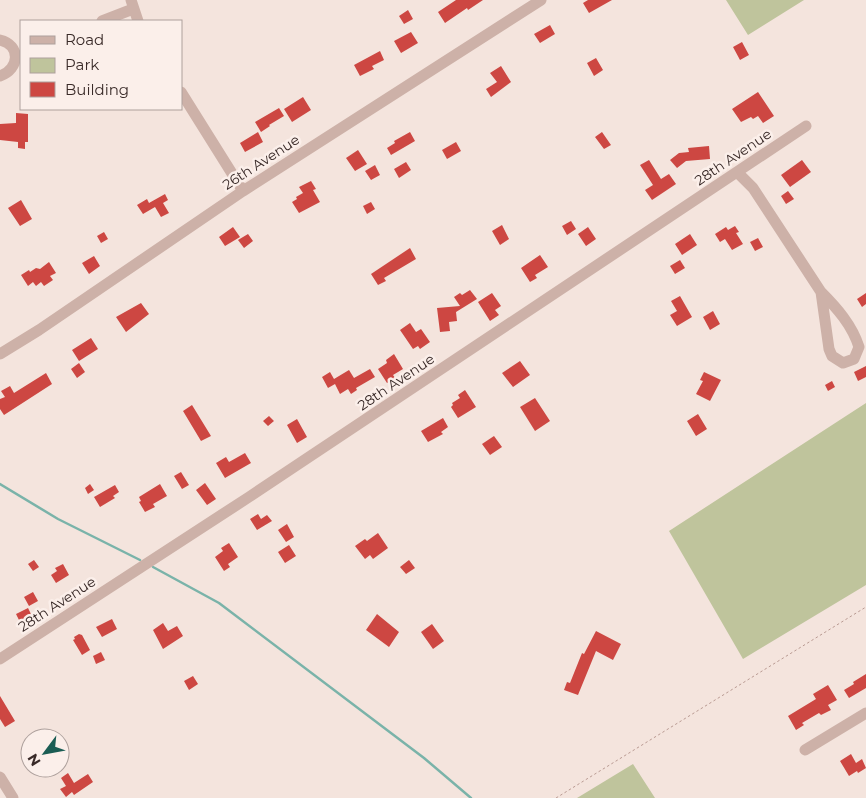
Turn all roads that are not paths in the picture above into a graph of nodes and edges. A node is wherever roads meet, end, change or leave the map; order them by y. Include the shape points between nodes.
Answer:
1 (541, 0) edge
2 (132, 4) edge
3 (104, 20) edge
4 (138, 20) edge
5 (0, 40) edge
6 (18, 51) edge
7 (0, 76) edge
8 (182, 94) edge
9 (806, 126) dead end
10 (738, 172) junction
11 (243, 191) junction
12 (821, 292) junction
13 (0, 354) edge
14 (0, 659) edge
15 (865, 716) edge
16 (806, 750) dead end
17 (0, 777) edge
18 (12, 798) edge

1 - 11 street, 26th Avenue
2 - 3 street
2 - 4 street
5 - 6 street
6 - 7 street via 11,70
8 - 11 street
9 - 10 street, 28th Avenue
10 - 12 street via 753,188
10 - 14 street, 28th Avenue
11 - 13 street, 26th Avenue
12 - 12 street via 832,356 843,362 854,359 859,348 855,335 837,308
15 - 16 street
17 - 18 street

